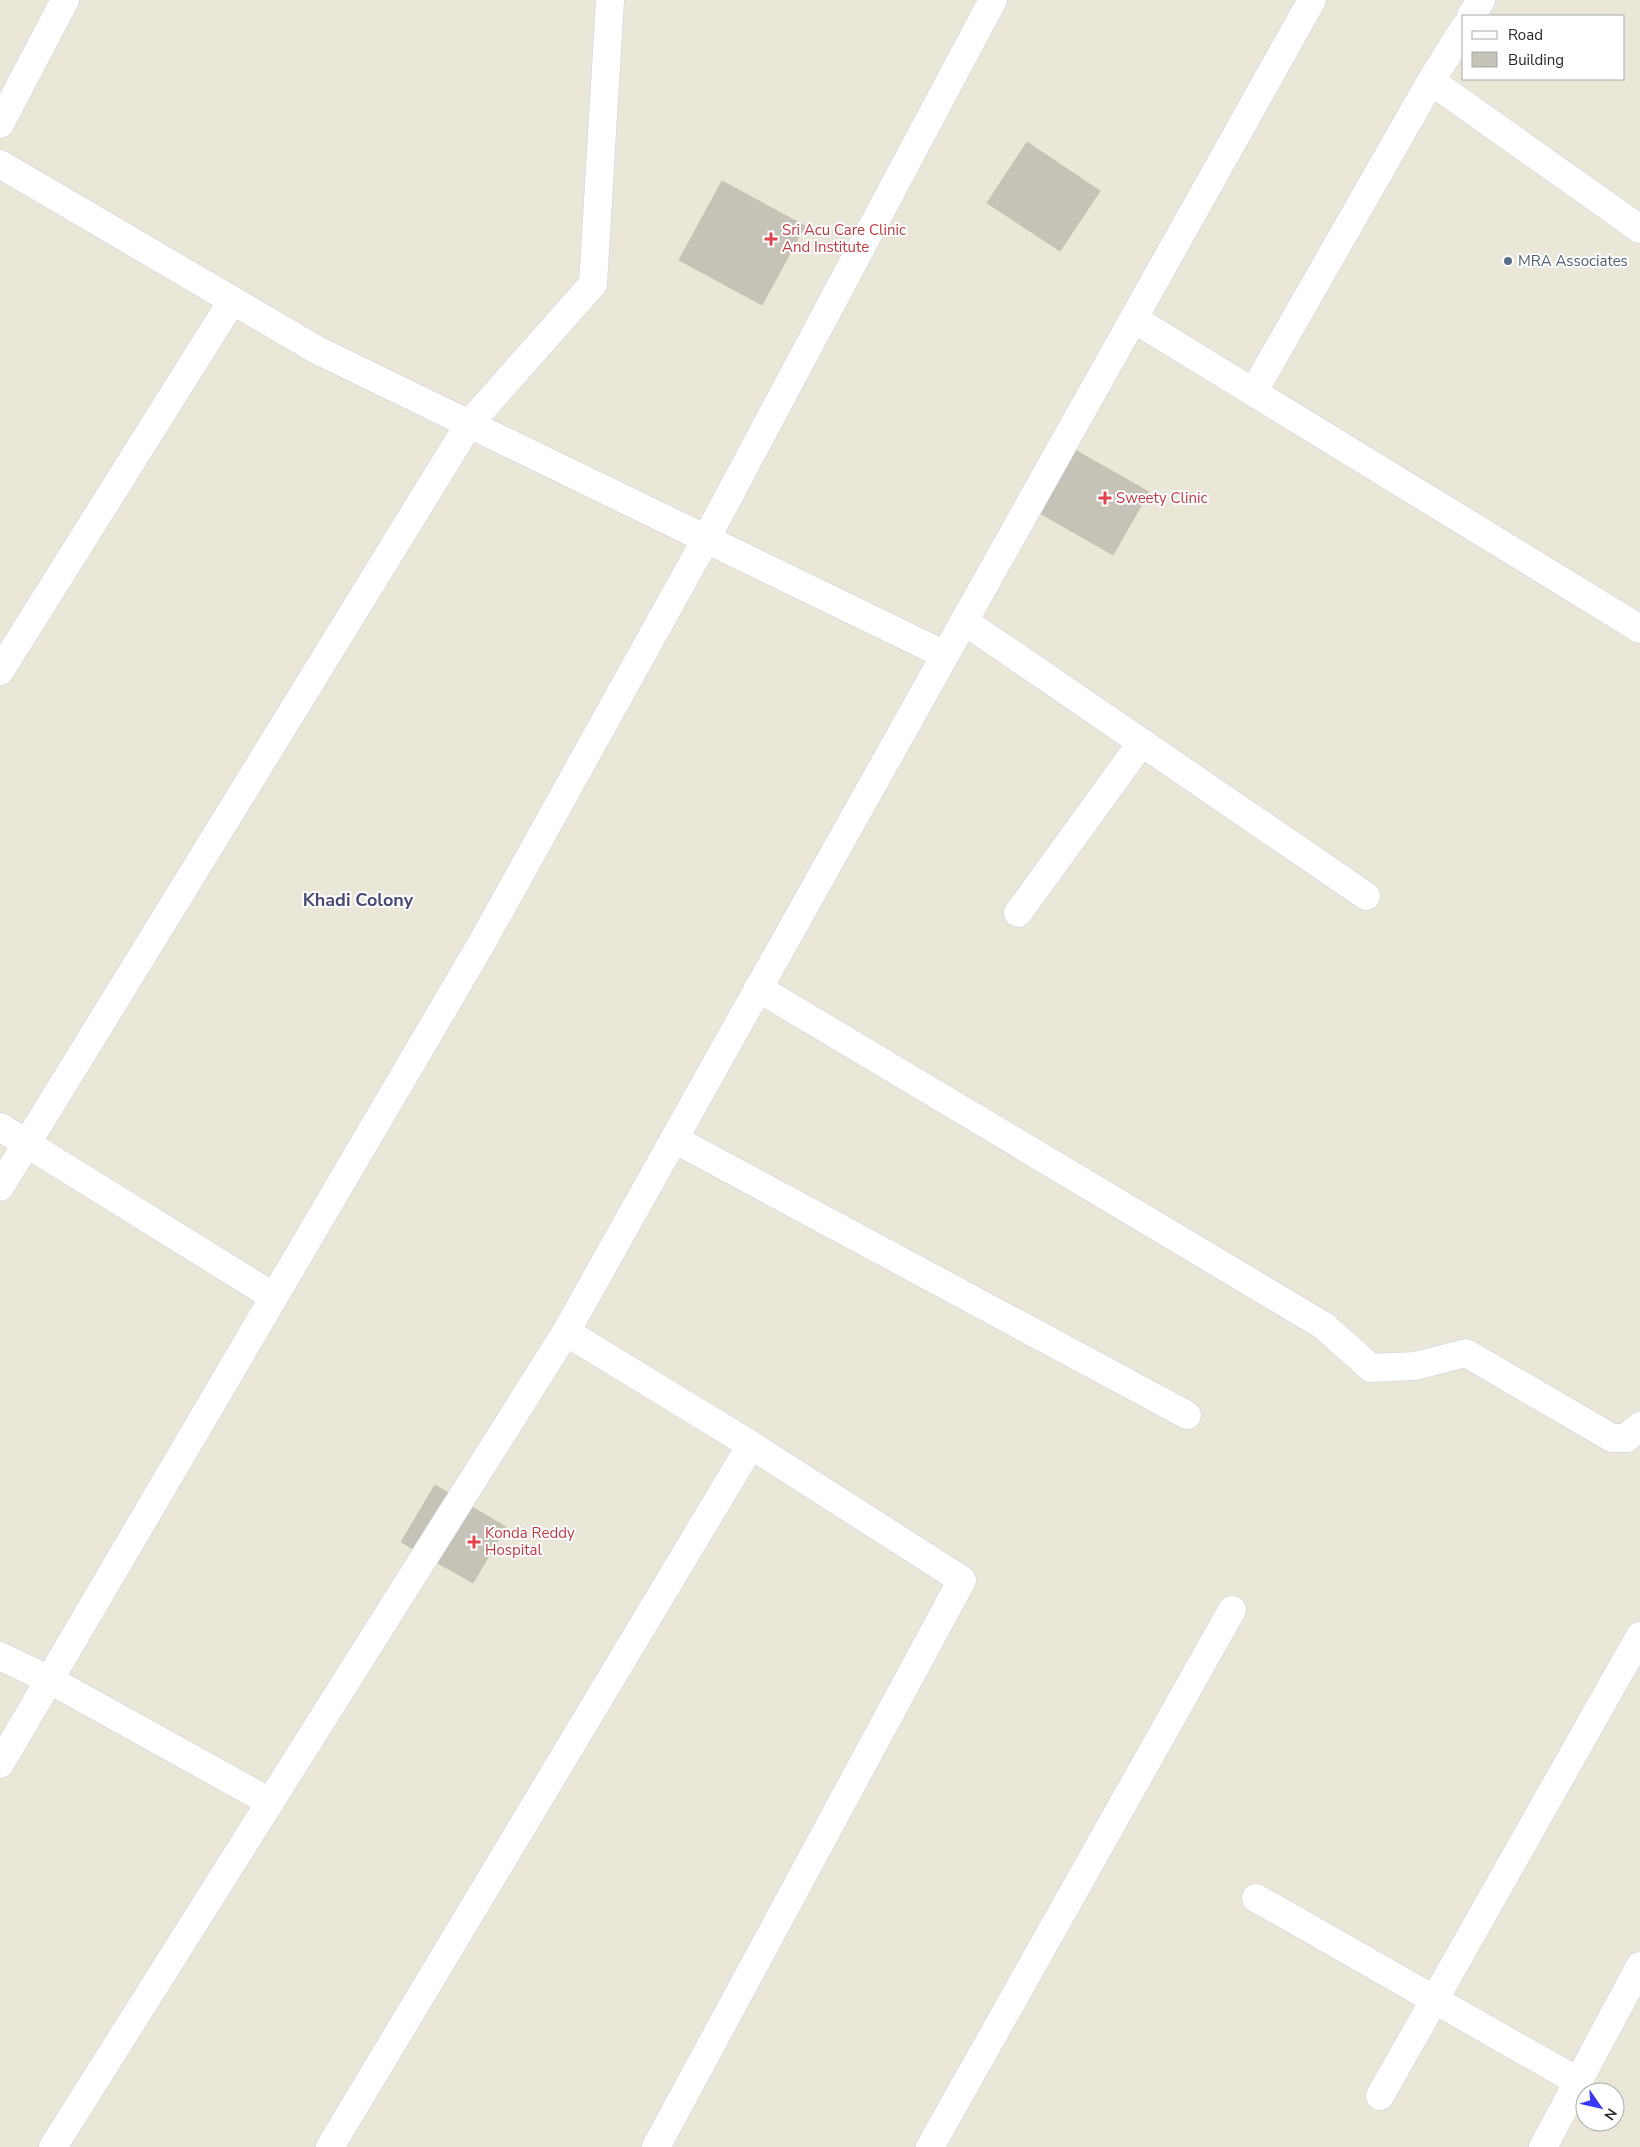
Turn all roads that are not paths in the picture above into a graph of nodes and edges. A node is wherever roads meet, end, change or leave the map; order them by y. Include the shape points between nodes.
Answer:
1 (65, 0) edge
2 (610, 0) edge
3 (993, 0) edge
4 (1312, 0) edge
5 (1481, 0) edge
6 (1472, 15) edge
7 (1462, 31) edge
8 (1431, 81) junction
9 (0, 124) edge
10 (0, 164) edge
11 (1640, 229) edge
12 (232, 300) junction
13 (1134, 319) junction
14 (1254, 391) junction
15 (469, 424) junction
16 (706, 538) junction
17 (964, 621) junction
18 (1640, 629) edge
19 (946, 655) junction
20 (0, 671) edge
21 (1142, 742) junction
22 (1366, 896) dead end
23 (1018, 913) dead end
24 (758, 988) junction
25 (0, 1127) edge
26 (674, 1139) junction
27 (27, 1144) junction
28 (0, 1187) edge
29 (274, 1297) junction
30 (566, 1332) junction
31 (1186, 1415) dead end
32 (1640, 1426) edge
33 (751, 1445) junction
34 (1232, 1610) dead end
35 (1640, 1636) edge
36 (0, 1656) edge
37 (50, 1680) junction
38 (0, 1764) edge
39 (270, 1802) junction
40 (1256, 1898) dead end
41 (1640, 1966) edge
42 (1434, 1999) junction
43 (1579, 2082) joint
44 (1575, 2089) edge
45 (1380, 2096) dead end
46 (53, 2147) edge
47 (330, 2147) edge
48 (656, 2147) edge
49 (930, 2147) edge
50 (1542, 2147) edge

1 - 9 street
2 - 15 street via 593,284
3 - 16 street
4 - 13 street
5 - 6 street
7 - 8 street
8 - 11 street
8 - 14 street
10 - 12 street
12 - 15 street via 316,350
12 - 20 street
13 - 14 street
13 - 17 street
14 - 18 street
15 - 16 street
15 - 27 street
16 - 19 street
16 - 29 street via 480,946
17 - 19 street
17 - 21 street
19 - 24 street
21 - 22 street
21 - 23 street
24 - 26 street
24 - 32 street via 1324,1326 1371,1368 1415,1366 1466,1353 1612,1438 1626,1438
25 - 27 street
26 - 30 street
26 - 31 street
27 - 28 street
27 - 29 street
29 - 37 street
30 - 33 street
30 - 39 street
33 - 47 street
33 - 48 street via 962,1580
34 - 49 street
35 - 42 street
36 - 37 street
37 - 38 street
37 - 39 street
39 - 46 street
40 - 42 street
41 - 43 street
42 - 43 street
42 - 45 street
44 - 50 street

